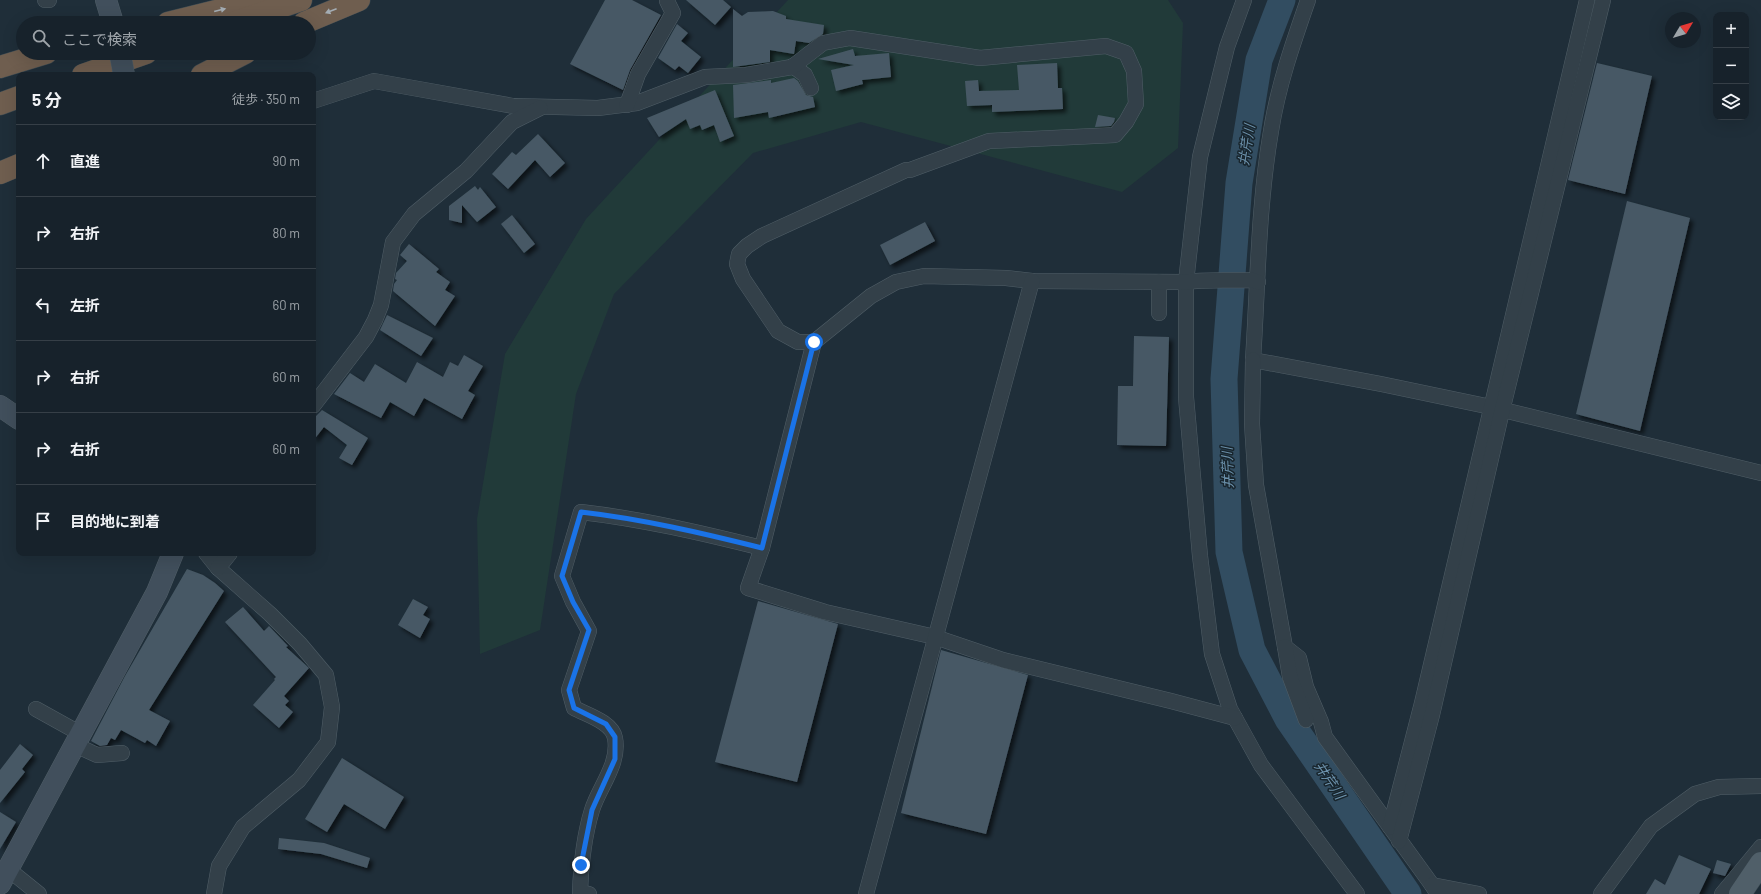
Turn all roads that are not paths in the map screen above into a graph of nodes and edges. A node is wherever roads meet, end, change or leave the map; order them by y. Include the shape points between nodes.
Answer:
1 (45, 0) edge
2 (49, 0) edge
3 (106, 0) edge
4 (260, 0) edge
5 (301, 0) edge
6 (359, 0) edge
7 (1244, 0) edge
8 (1308, 0) edge
9 (1588, 0) edge
10 (1603, 0) edge
11 (667, 1) edge
12 (111, 16) edge
13 (196, 16) edge
14 (254, 16) edge
15 (316, 18) edge
16 (25, 60) edge
17 (121, 60) edge
18 (126, 60) edge
19 (231, 60) edge
20 (793, 66) junction
21 (0, 68) edge
22 (92, 72) edge
23 (123, 72) edge
24 (208, 72) edge
25 (811, 88) dead end
26 (16, 98) edge
27 (316, 100) edge
28 (0, 104) edge
29 (627, 104) junction
30 (543, 106) junction
31 (16, 166) edge
32 (0, 172) edge
33 (1032, 281) junction
34 (1255, 281) junction
35 (1159, 282) junction
36 (1186, 282) junction
37 (1158, 313) dead end
38 (814, 342) junction
39 (1253, 360) junction
40 (316, 402) edge
41 (0, 406) edge
42 (1497, 409) junction
43 (16, 416) edge
44 (1761, 473) edge
45 (762, 548) junction
46 (172, 556) edge
47 (208, 556) edge
48 (228, 556) edge
49 (218, 568) junction
50 (935, 637) junction
51 (1285, 647) junction
52 (36, 709) dead end
53 (1236, 718) junction
54 (1306, 720) dead end
55 (78, 739) junction
56 (122, 753) dead end
57 (1761, 786) edge
58 (1390, 827) junction
59 (1399, 841) junction
60 (1761, 847) edge
61 (1761, 863) edge
62 (4, 877) edge
63 (1435, 890) edge
64 (39, 894) edge
65 (214, 894) edge
66 (589, 894) edge
67 (866, 894) edge
68 (1357, 894) edge
69 (1479, 894) edge
70 (1601, 894) edge
71 (1722, 894) edge
72 (1740, 894) edge

1 - 2 street
3 - 12 street
13 -> 4 highway
5 - 14 highway
6 -> 15 highway
7 - 36 street via 1227,46 1200,157
8 - 34 street via 1287,61 1271,130
9 - 42 street
10 - 42 street
11 - 29 street via 673,13 638,74
16 - 21 highway
17 - 23 street, bridge
18 - 22 highway
19 - 24 highway
20 - 25 street via 805,75
20 - 29 street via 746,75 705,77 637,103
20 - 38 street via 822,43 850,38 980,58 1106,46 1126,53 1134,71 1136,104 1115,135 989,141 906,170 762,236 747,246 739,254 737,264 743,279 778,331 798,342
26 - 28 highway
27 - 30 street via 374,81 513,106
29 - 30 street via 598,108
30 - 40 street via 512,122 466,171 414,214 392,242 381,305 375,320 366,337
31 - 32 highway
33 - 35 street
33 - 38 street via 924,276 896,282 871,296
33 - 50 street
34 - 36 street
34 - 39 street
35 - 36 street
35 - 37 street
36 - 53 street via 1186,397 1200,556 1212,654 1230,709
38 - 45 street
39 - 42 street
39 - 51 street via 1252,424 1256,485
41 - 43 street
42 - 44 street
42 - 58 street
42 - 59 street via 1432,715
45 - 50 street via 748,588 825,612
45 - 66 street via 690,530 612,515 581,512 562,576 589,630 569,690 574,708 606,724 615,737 615,759 592,810 581,865 580,892
46 - 55 street via 157,592
47 - 49 street
48 - 49 street
49 - 65 street via 270,614 326,675 332,707 328,742 299,780 243,827 219,866
50 - 53 street via 1003,660
50 - 67 street
51 - 54 street via 1290,677
51 - 58 street via 1299,658 1306,687 1322,722 1325,737
52 - 55 street
53 - 68 street via 1261,765
55 - 56 street via 98,755
55 - 62 street
57 - 70 street via 1720,787 1695,794 1651,826
58 - 59 street
59 - 63 street
60 - 71 street
61 - 72 main road
62 - 64 street
63 - 69 street

